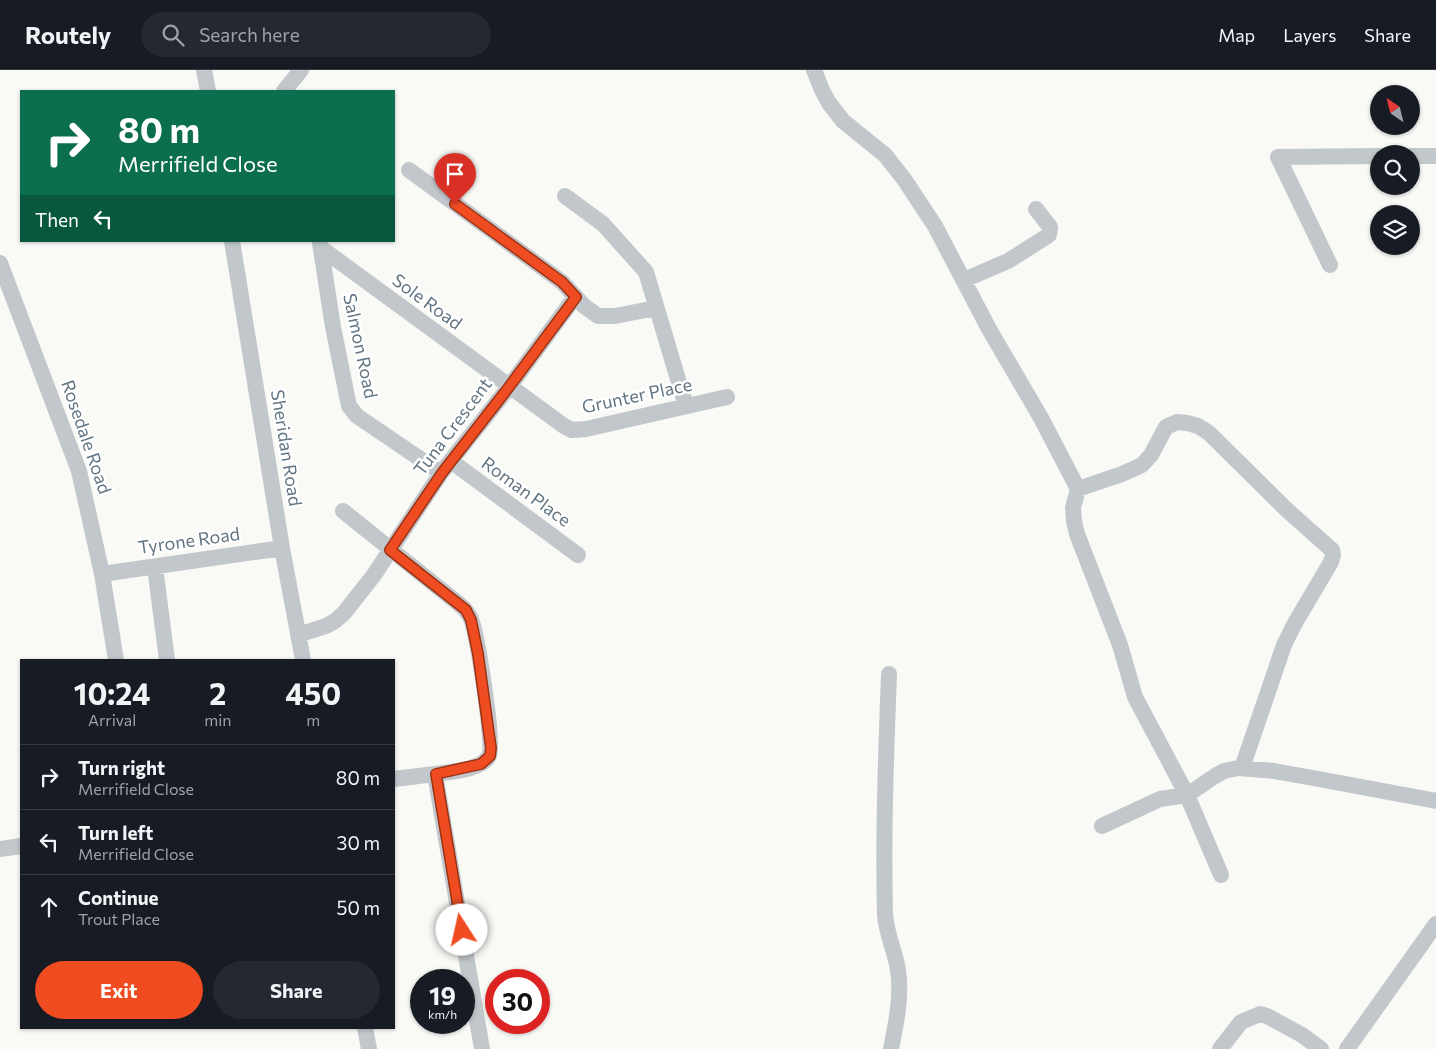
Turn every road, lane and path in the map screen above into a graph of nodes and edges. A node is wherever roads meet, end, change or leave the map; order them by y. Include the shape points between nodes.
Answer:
1 (204, 70) edge
2 (301, 70) edge
3 (814, 70) edge
4 (208, 90) edge
5 (285, 90) edge
6 (1370, 156) edge
7 (1420, 156) edge
8 (1436, 156) edge
9 (409, 170) dead end
10 (565, 196) dead end
11 (1036, 209) dead end
12 (232, 242) edge
13 (320, 245) edge
14 (0, 263) edge
15 (1330, 265) dead end
16 (964, 280) junction
17 (576, 297) junction
18 (656, 308) junction
19 (509, 387) junction
20 (727, 397) dead end
21 (686, 406) junction
22 (446, 467) junction
23 (1078, 490) junction
24 (343, 511) dead end
25 (282, 548) junction
26 (390, 550) junction
27 (578, 555) dead end
28 (155, 566) junction
29 (102, 574) junction
30 (298, 635) junction
31 (116, 659) edge
32 (167, 659) edge
33 (303, 659) edge
34 (890, 674) dead end
35 (1242, 768) junction
36 (436, 774) junction
37 (395, 779) edge
38 (1187, 795) junction
39 (1436, 801) edge
40 (1102, 826) dead end
41 (20, 846) edge
42 (0, 849) edge
43 (1220, 875) dead end
44 (1436, 924) edge
45 (365, 1029) edge
46 (369, 1049) edge
47 (482, 1049) edge
48 (891, 1049) edge
49 (1220, 1049) edge
50 (1320, 1049) edge
51 (1347, 1049) edge

1 - 4 street
2 - 5 street
3 - 16 street via 829,103 843,121 885,155 904,179 935,226
6 - 15 street via 1278,157
7 - 8 street
9 - 17 street via 562,282
10 - 18 street via 603,224 635,258 646,272
11 - 16 street via 1050,227 1049,235 1008,261
12 - 25 street, Sheridan Road
13 - 19 street, Sole Road
13 - 22 street, Salmon Road via 349,406 357,416
14 - 29 street, Rosedale Road via 80,471
16 - 23 street
17 - 18 street via 591,312 604,317
17 - 19 street, Tuna Crescent
18 - 21 street
19 - 21 street, Grunter Place via 572,430
19 - 22 street, Tuna Crescent
20 - 21 street, Grunter Place
22 - 26 street, Tuna Crescent
22 - 27 street, Roman Place
23 - 35 street via 1134,470 1151,455 1166,427 1177,422 1187,423 1198,426 1216,439 1332,550 1331,562 1284,645
23 - 38 street via 1073,508 1077,534 1117,636 1132,689
24 - 26 street
25 - 28 street, Tyrone Road
25 - 30 street, Sheridan Road
26 - 30 street, Tuna Crescent via 340,618
26 - 36 street via 466,610 478,654 490,756 481,764
28 - 29 street, Tyrone Road
28 - 32 street
29 - 31 street, Rosedale Road
30 - 33 street, Sheridan Road
34 - 48 street via 884,807 885,916 900,984
35 - 38 street via 1224,771
35 - 39 street via 1316,778
36 - 37 street
36 - 47 street
38 - 40 street via 1160,799
38 - 43 street
41 - 42 street
44 - 51 street
45 - 46 street
49 - 50 street via 1241,1022 1260,1014 1302,1035

